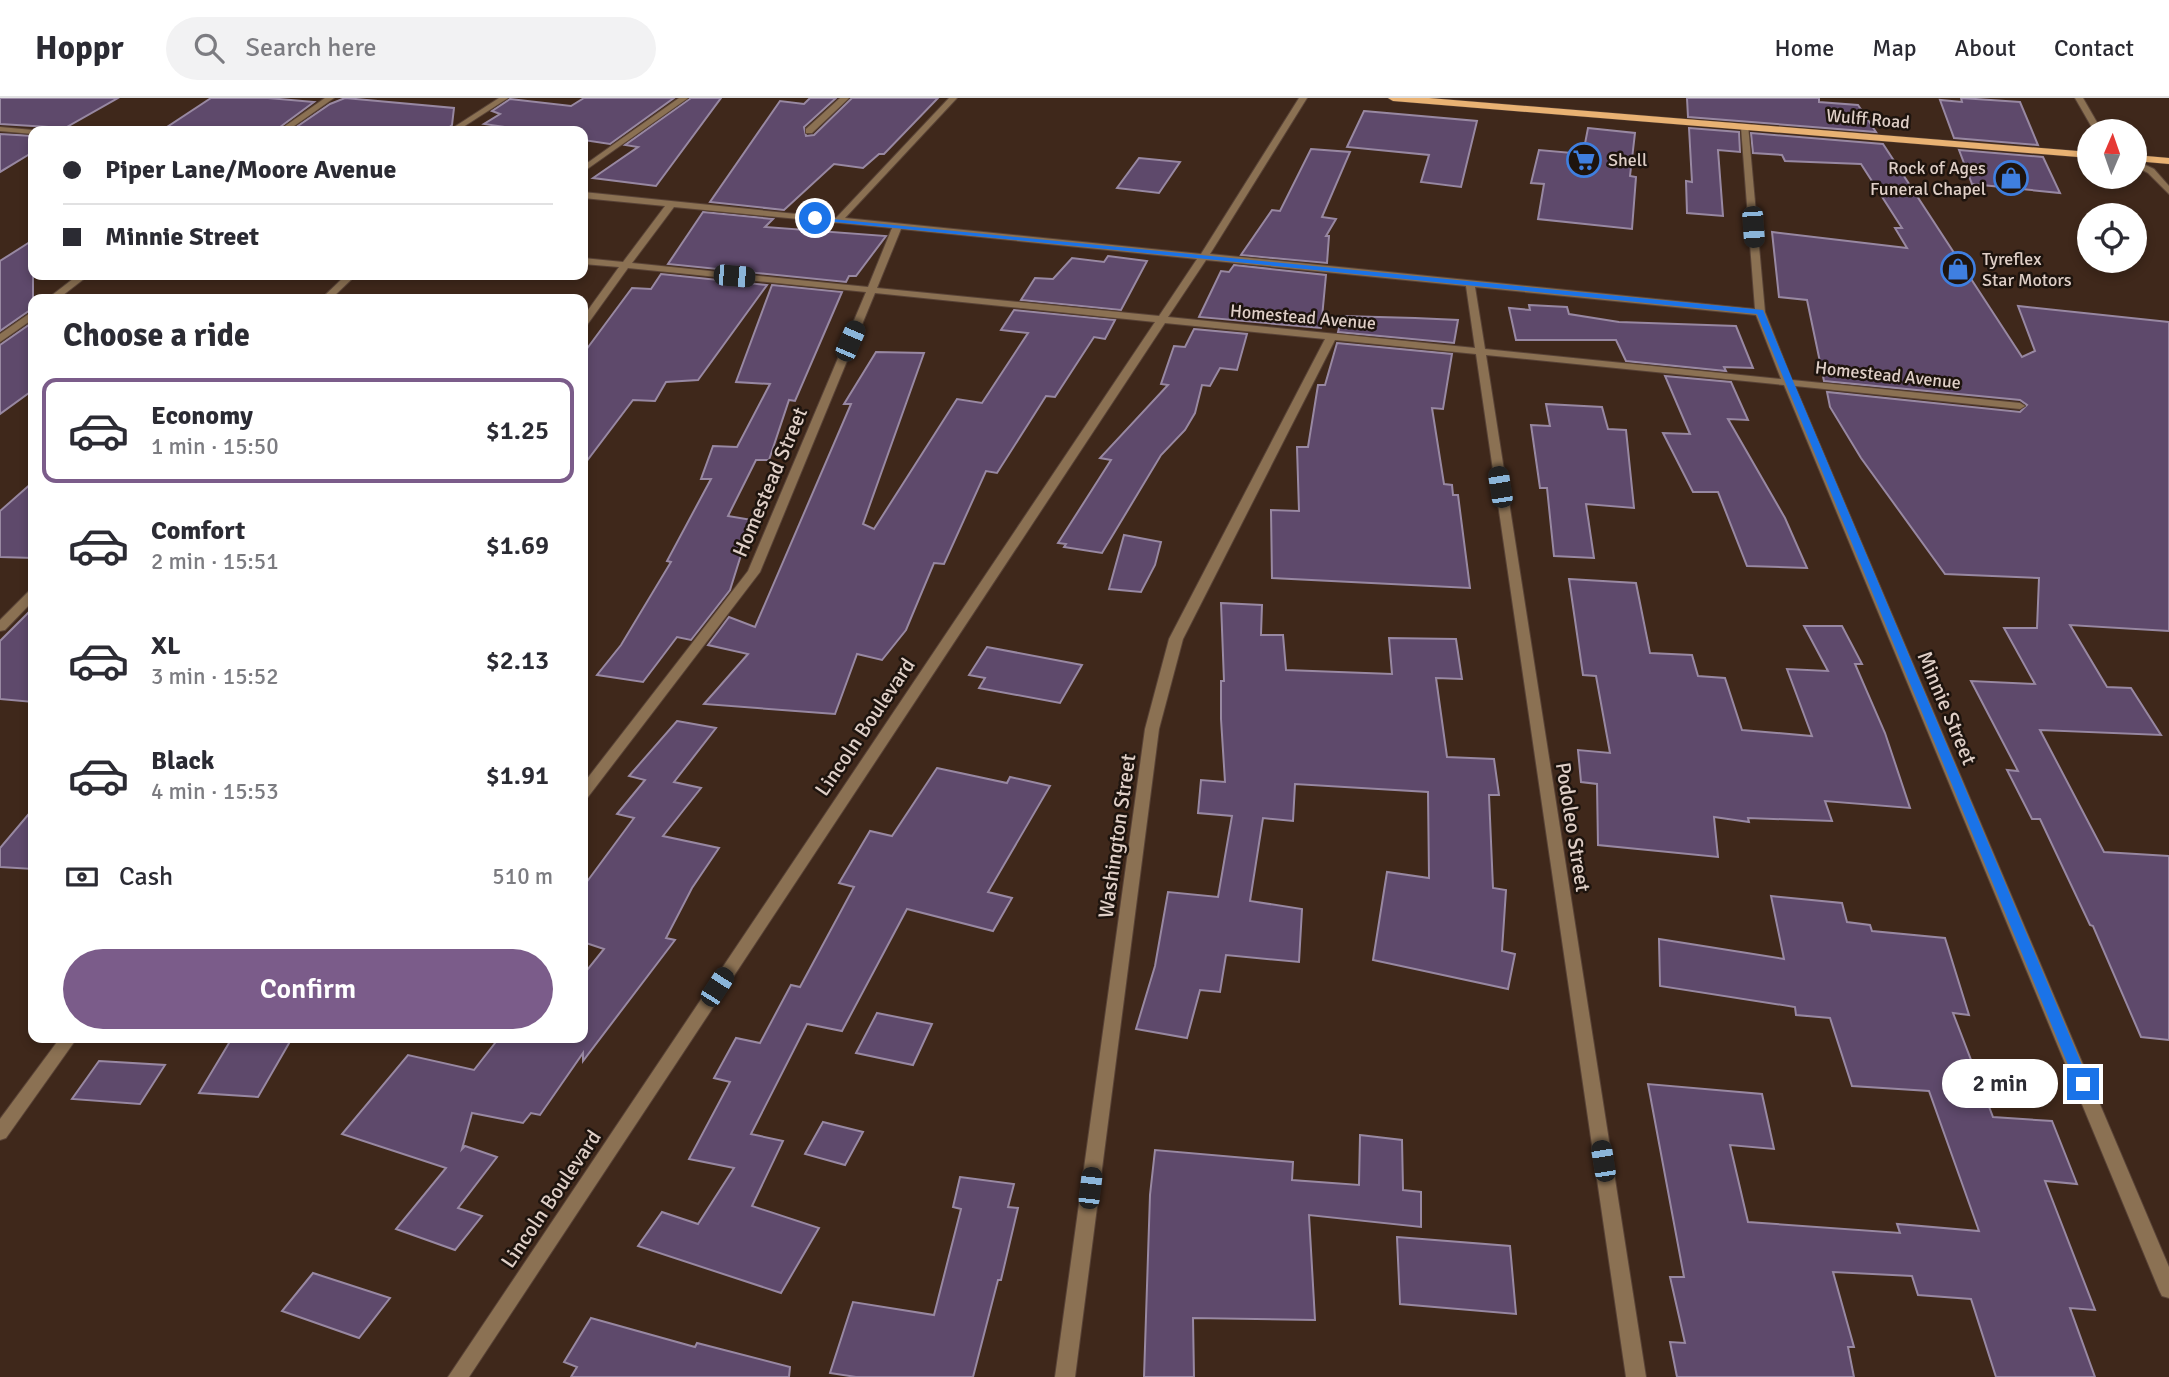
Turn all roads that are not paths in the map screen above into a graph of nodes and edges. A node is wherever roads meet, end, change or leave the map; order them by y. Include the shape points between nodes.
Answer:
1 (330, 98) edge
2 (504, 98) edge
3 (684, 98) edge
4 (845, 98) edge
5 (953, 98) edge
6 (1303, 98) edge
7 (1393, 98) edge
8 (2079, 98) edge
9 (1505, 103) edge
10 (2091, 119) edge
11 (289, 126) edge
12 (460, 126) edge
13 (1745, 127) junction
14 (0, 129) edge
15 (809, 131) dead end
16 (28, 132) edge
17 (2077, 154) edge
18 (2147, 160) edge
19 (2169, 161) edge
20 (588, 166) edge
21 (2147, 168) edge
22 (2169, 191) edge
23 (588, 196) edge
24 (671, 204) junction
25 (839, 220) junction
26 (898, 226) junction
27 (1205, 256) junction
28 (588, 262) edge
29 (624, 266) junction
30 (77, 280) edge
31 (346, 280) edge
32 (1470, 284) junction
33 (872, 290) junction
34 (58, 294) edge
35 (331, 294) edge
36 (1760, 312) junction
37 (588, 316) edge
38 (28, 318) edge
39 (1159, 321) junction
40 (1331, 337) junction
41 (0, 339) edge
42 (1479, 352) junction
43 (1787, 382) junction
44 (2020, 406) dead end
45 (28, 599) edge
46 (0, 627) edge
47 (588, 788) edge
48 (65, 1043) edge
49 (0, 1133) edge
50 (2169, 1290) edge
51 (458, 1377) edge
52 (1065, 1377) edge
53 (1636, 1377) edge

1 - 11 street
2 - 12 street
3 - 20 street
4 - 15 street
5 - 25 street
6 - 27 street, Lincoln Boulevard
7 - 9 main road, Wulff Road
8 - 10 street
9 - 13 main road, Wulff Road
13 - 17 main road, Wulff Road
13 - 36 street, Minnie Street
14 - 16 street
18 - 19 main road
21 - 22 street
23 - 24 street
24 - 25 street
24 - 29 street
25 - 26 street
26 - 27 street
26 - 33 street, Homestead Street
27 - 32 street
27 - 39 street, Lincoln Boulevard
28 - 29 street, Homestead Avenue
29 - 33 street, Homestead Avenue
29 - 37 street
30 - 34 street
31 - 35 street
32 - 36 street
32 - 42 street, Podoleo Street
33 - 39 street, Homestead Avenue
33 - 47 street, Homestead Street via 754,572
36 - 43 street, Minnie Street
38 - 41 street
39 - 40 street, Homestead Avenue
39 - 51 street, Lincoln Boulevard
40 - 42 street, Homestead Avenue
40 - 52 street, Washington Street via 1176,639 1152,730
42 - 43 street, Homestead Avenue
42 - 53 street, Podoleo Street
43 - 44 street, Homestead Avenue
43 - 50 street, Minnie Street
45 - 46 street
48 - 49 street

